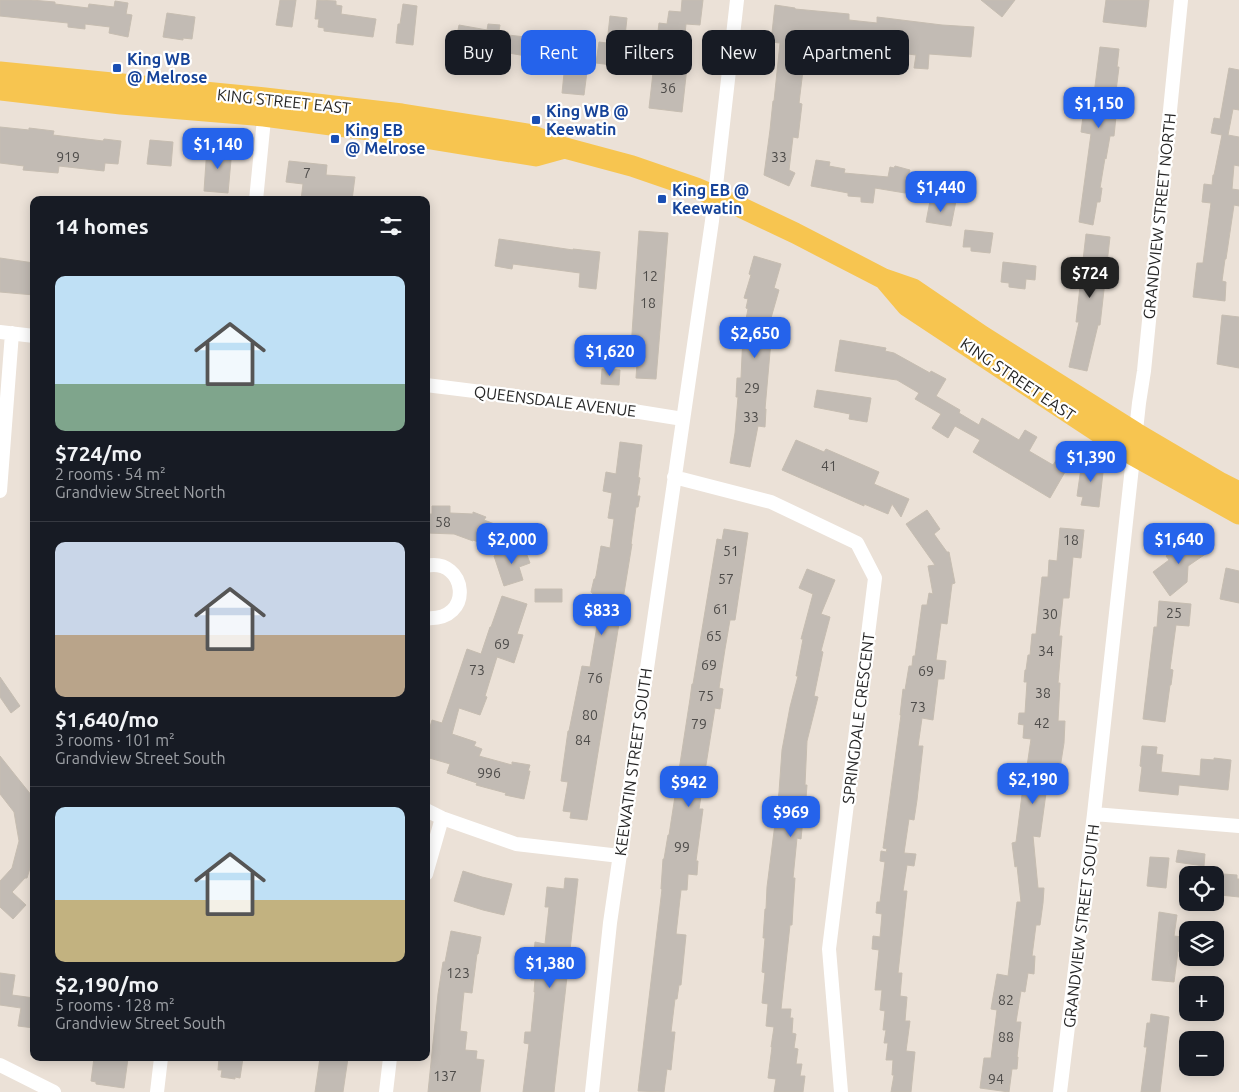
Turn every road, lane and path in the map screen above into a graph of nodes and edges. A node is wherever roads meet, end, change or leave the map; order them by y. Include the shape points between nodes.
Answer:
1 (737, 0) edge
2 (1181, 0) edge
3 (0, 72) edge
4 (0, 90) edge
5 (265, 107) junction
6 (714, 195) junction
7 (256, 196) edge
8 (884, 278) junction
9 (6, 333) edge
10 (30, 336) edge
11 (430, 385) edge
12 (683, 419) junction
13 (1136, 433) junction
14 (1133, 455) junction
15 (674, 477) junction
16 (0, 491) edge
17 (1239, 492) edge
18 (1239, 514) edge
19 (430, 566) edge
20 (430, 618) edge
21 (430, 812) edge
22 (1094, 814) junction
23 (442, 818) junction
24 (1239, 826) edge
25 (620, 856) junction
26 (430, 860) edge
27 (161, 1061) edge
28 (390, 1061) edge
29 (0, 1065) edge
30 (54, 1092) edge
31 (157, 1092) edge
32 (386, 1092) edge
33 (592, 1092) edge
34 (841, 1092) edge
35 (1060, 1092) edge

1 - 6 street, KEEWATIN STREET SOUTH
2 - 13 street, GRANDVIEW STREET NORTH
3 - 5 main road, KING STREET EAST
4 - 5 main road, KING STREET EAST via 121,104
5 - 6 main road, KING STREET EAST via 402,114 528,134
5 - 7 street
6 - 8 main road, KING STREET EAST
6 - 12 street, KEEWATIN STREET SOUTH
8 - 13 main road, KING STREET EAST via 913,289
8 - 14 main road, KING STREET EAST via 907,306
9 - 10 street
9 - 16 street
11 - 12 street, QUEENSDALE AVENUE
12 - 15 street, KEEWATIN STREET SOUTH
13 - 14 street, GRANDVIEW STREET SOUTH
13 - 17 main road, KING STREET EAST
14 - 18 main road, KING STREET EAST
14 - 22 street, GRANDVIEW STREET SOUTH
15 - 25 street, KEEWATIN STREET SOUTH
15 - 34 street, SPRINGDALE CRESCENT via 771,502 857,543 875,578 829,949
19 - 20 street via 446,568 458,581 460,590 455,608 440,618
21 - 23 street
22 - 24 street
22 - 35 street, GRANDVIEW STREET SOUTH
23 - 25 street via 516,844
23 - 26 street
25 - 33 street, KEEWATIN STREET SOUTH
27 - 31 street
28 - 32 street
29 - 30 street

